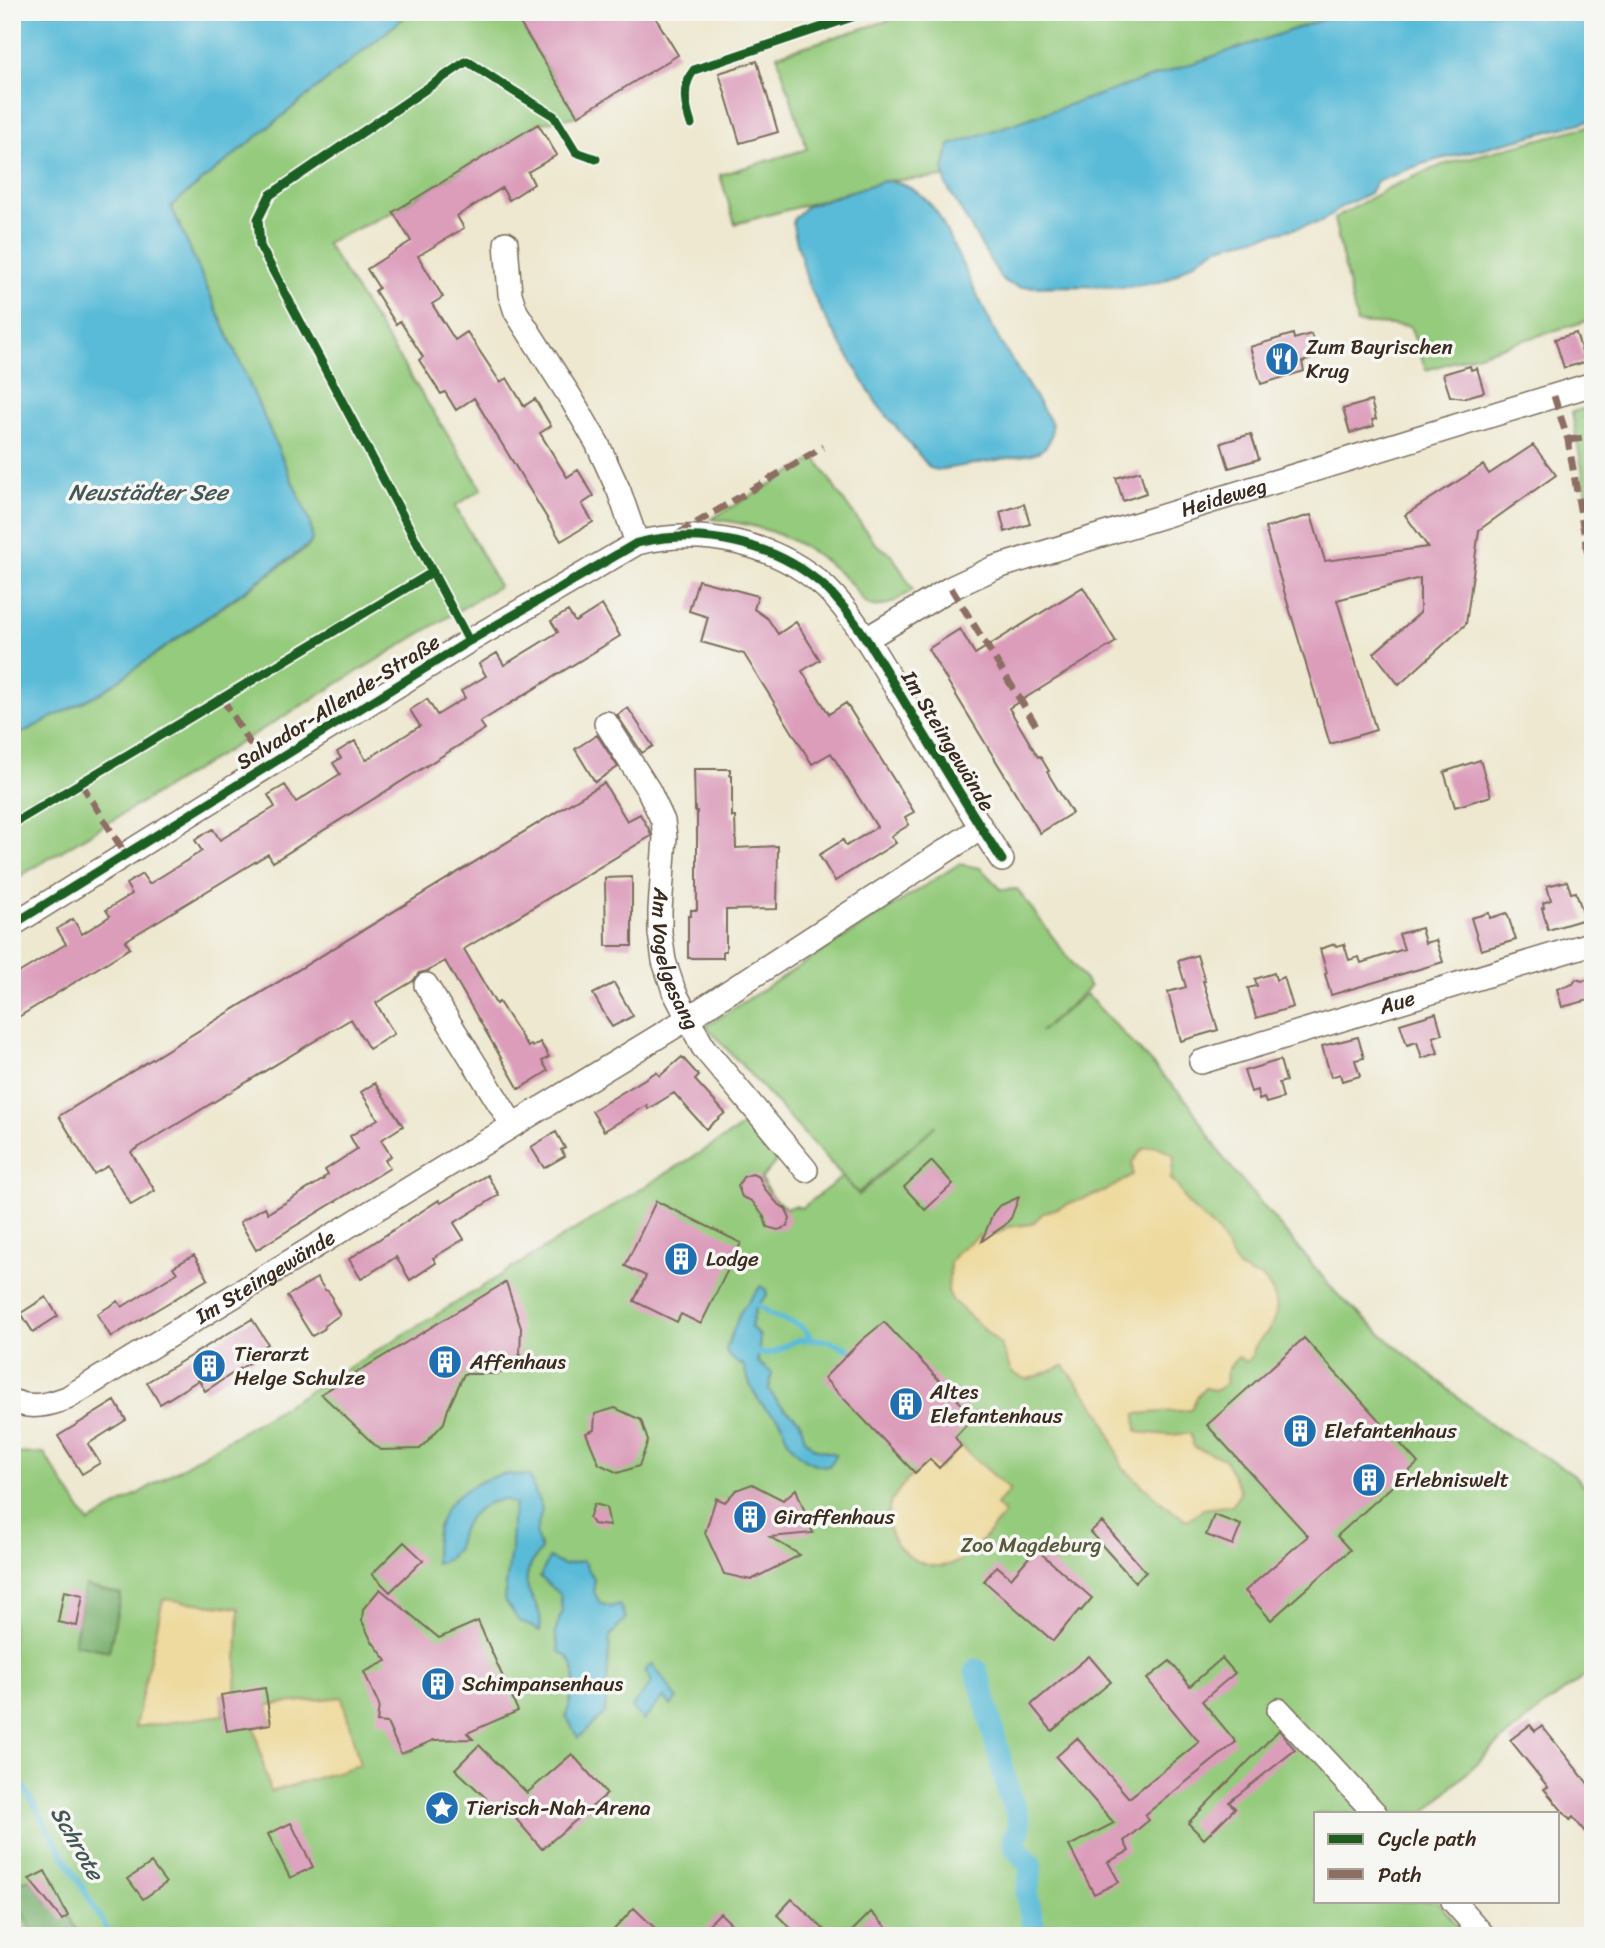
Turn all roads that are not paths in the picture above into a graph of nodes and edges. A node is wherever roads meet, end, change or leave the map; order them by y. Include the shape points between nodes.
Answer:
1 (506, 243) dead end
2 (1593, 384) edge
3 (637, 543) junction
4 (866, 639) junction
5 (606, 723) dead end
6 (981, 828) junction
7 (1002, 860) dead end
8 (12, 926) edge
9 (1593, 943) edge
10 (426, 985) dead end
11 (687, 1019) junction
12 (1201, 1062) dead end
13 (512, 1125) junction
14 (806, 1170) dead end
15 (12, 1401) edge
16 (1279, 1710) dead end
17 (1374, 1812) edge
18 (1454, 1902) edge
19 (1484, 1936) edge

1 - 3 street via 516,312 597,443
2 - 4 street, Heideweg via 994,568 951,587
3 - 4 street, Salvador-Allende-Straße via 700,537 766,551 826,589
3 - 8 street, Salvador-Allende-Straße
4 - 6 street, Im Steingewände
5 - 11 street, Am Vogelgesang via 663,821 662,947
6 - 7 street, Im Steingewände
6 - 11 street, Im Steingewände
9 - 12 street, Aue
10 - 13 street
11 - 13 street, Im Steingewände
11 - 14 street, Am Vogelgesang via 703,1047
13 - 15 street, Im Steingewände via 66,1398 34,1406
16 - 17 street
18 - 19 street

